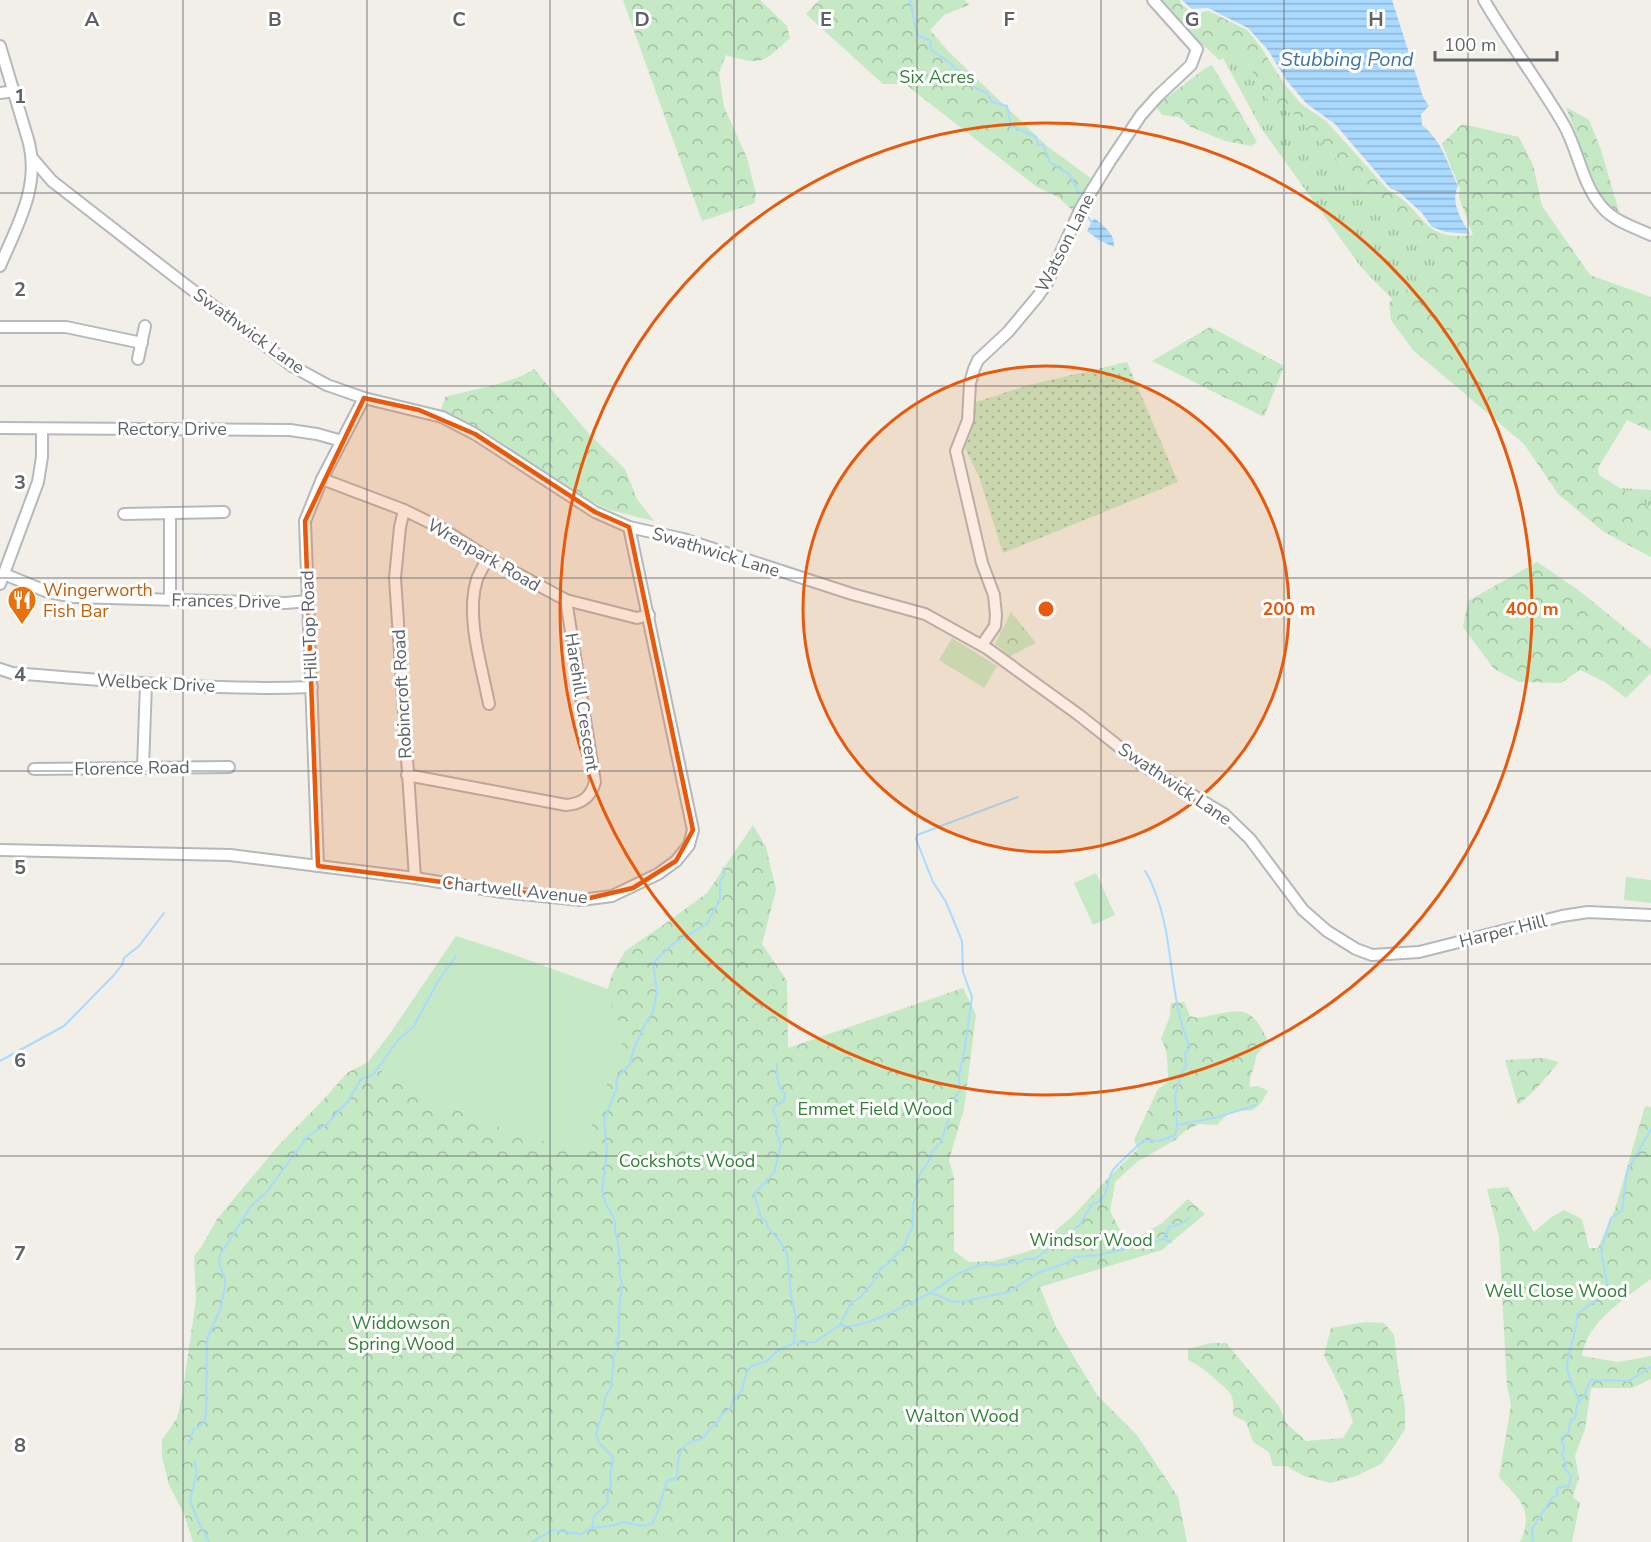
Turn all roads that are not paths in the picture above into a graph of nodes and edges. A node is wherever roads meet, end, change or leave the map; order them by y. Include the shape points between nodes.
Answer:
1 (1153, 0) edge
2 (1484, 0) edge
3 (0, 46) edge
4 (15, 91) junction
5 (0, 93) edge
6 (33, 159) junction
7 (52, 181) junction
8 (30, 187) junction
9 (1651, 235) edge
10 (0, 266) edge
11 (146, 326) dead end
12 (0, 327) edge
13 (142, 343) junction
14 (138, 359) dead end
15 (364, 398) junction
16 (0, 428) edge
17 (42, 429) junction
18 (342, 441) junction
19 (322, 479) junction
20 (404, 510) junction
21 (224, 512) dead end
22 (170, 513) junction
23 (124, 514) dead end
24 (629, 527) junction
25 (488, 558) junction
26 (2, 579) edge
27 (170, 599) junction
28 (566, 600) junction
29 (308, 601) junction
30 (649, 615) junction
31 (982, 645) junction
32 (0, 669) edge
33 (146, 683) junction
34 (312, 687) junction
35 (489, 704) dead end
36 (229, 766) dead end
37 (143, 768) junction
38 (34, 769) dead end
39 (407, 775) junction
40 (0, 850) edge
41 (318, 866) junction
42 (415, 878) junction
43 (1651, 915) edge
44 (1356, 950) joint

1 - 31 street, Watson Lane via 1197,49 1191,65 1158,96 1110,161 1081,208 1047,283 1008,332 978,360 970,383 968,420 956,451 982,563 994,595 995,626
2 - 9 street via 1563,124 1595,199 1604,210
3 - 4 street
4 - 5 street
4 - 6 street
6 - 7 street, Swathwick Lane
6 - 8 street
7 - 8 street
7 - 15 street, Swathwick Lane via 292,366
8 - 10 street
11 - 13 street
12 - 13 street via 66,327
13 - 14 street
15 - 18 street, Hill Top Road
15 - 24 street, Swathwick Lane via 442,417 595,512
16 - 17 street, Rectory Drive
17 - 18 street, Rectory Drive via 290,430
17 - 26 street via 38,482
18 - 19 street, Hill Top Road
19 - 20 street, Wrenpark Road
19 - 29 street, Hill Top Road via 305,521
20 - 25 street, Wrenpark Road
20 - 39 street, Robincroft Road via 395,578
21 - 22 street
22 - 23 street
22 - 27 street
24 - 30 street, Chartwell Avenue
24 - 31 street, Swathwick Lane via 683,539 925,614
25 - 28 street, Wrenpark Road
25 - 35 street via 477,578 472,617
26 - 27 street, Frances Drive via 74,597
27 - 29 street, Frances Drive
28 - 30 street, Wrenpark Road via 637,618
28 - 39 street, Harehill Crescent via 595,782 592,793 579,804 566,805
29 - 34 street, Hill Top Road
30 - 42 street, Chartwell Avenue via 693,830 689,845 676,861 633,888 599,900 502,892
31 - 44 street, Swathwick Lane via 1142,765 1224,814 1250,839 1304,910 1327,932
32 - 33 street, Welbeck Drive
33 - 34 street, Welbeck Drive
33 - 37 street
34 - 41 street, Hill Top Road
36 - 37 street, Florence Road
37 - 38 street, Florence Road
39 - 42 street, Robincroft Road
40 - 41 street, Chartwell Avenue via 230,855
41 - 42 street, Chartwell Avenue
43 - 44 street, Harper Hill via 1588,912 1419,952 1372,955

